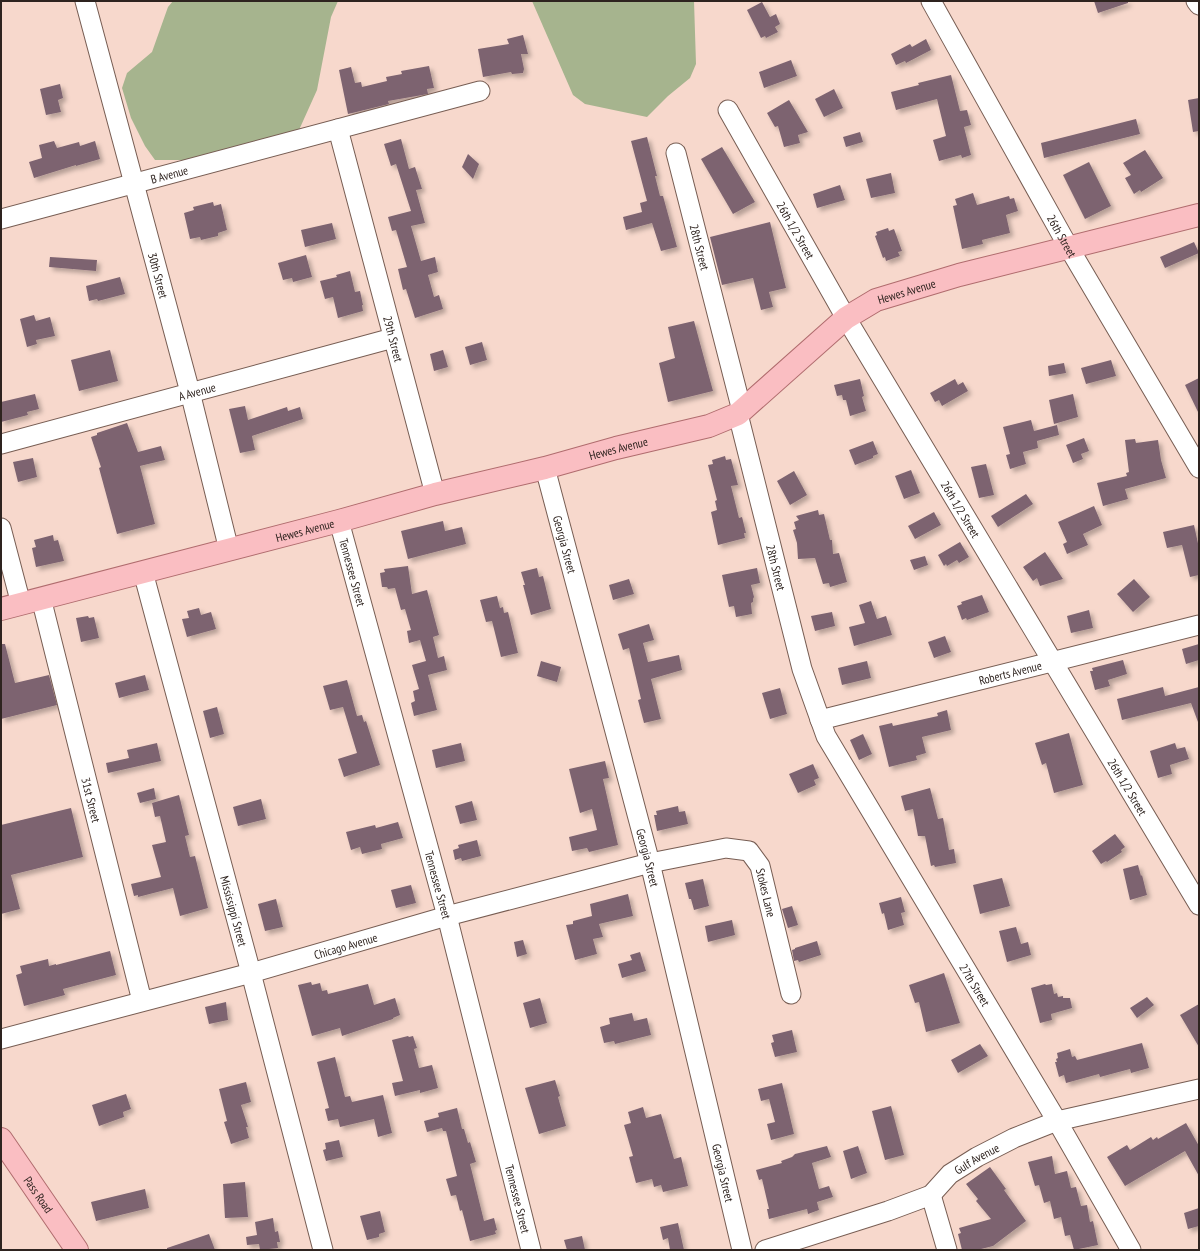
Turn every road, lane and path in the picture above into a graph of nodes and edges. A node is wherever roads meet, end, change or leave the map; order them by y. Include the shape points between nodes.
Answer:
1 (85, 1) edge
2 (931, 1) edge
3 (1196, 1) edge
4 (1199, 6) edge
5 (480, 91) dead end
6 (728, 110) dead end
7 (338, 129) junction
8 (676, 153) dead end
9 (134, 184) junction
10 (1199, 215) edge
11 (1, 219) edge
12 (1069, 248) junction
13 (846, 318) junction
14 (393, 338) junction
15 (190, 392) junction
16 (740, 413) junction
17 (1, 444) edge
18 (545, 468) junction
19 (1199, 468) edge
20 (435, 494) junction
21 (339, 521) junction
22 (1, 528) edge
23 (229, 550) junction
24 (143, 572) junction
25 (21, 604) edge
26 (1199, 625) edge
27 (1053, 661) junction
28 (820, 720) junction
29 (692, 855) joint
30 (650, 864) junction
31 (1199, 905) edge
32 (447, 916) junction
33 (251, 973) junction
34 (792, 994) dead end
35 (142, 1001) junction
36 (1, 1039) edge
37 (1199, 1089) edge
38 (1057, 1121) junction
39 (1, 1139) edge
40 (932, 1195) junction
41 (77, 1250) edge
42 (323, 1250) edge
43 (531, 1250) edge
44 (742, 1250) edge
45 (765, 1250) edge
46 (947, 1250) edge
47 (1131, 1250) edge

1 - 9 street, 30th Street
2 - 12 street, 26th Street
3 - 4 street
5 - 7 street, B Avenue
6 - 13 street, 26th 1/2 Street
7 - 9 street, B Avenue
7 - 14 street, 29th Street
8 - 16 street, 28th Street
9 - 11 street, B Avenue
9 - 15 street, 30th Street
10 - 12 main road, Hewes Avenue
12 - 13 main road, Hewes Avenue via 923,285 876,300
12 - 19 street, 26th Street
13 - 16 main road, Hewes Avenue
13 - 27 street, 26th 1/2 Street
14 - 15 street, A Avenue
14 - 20 street, 29th Street
15 - 17 street, A Avenue
15 - 23 street, 30th Street
16 - 18 main road, Hewes Avenue via 709,426
16 - 28 street, 28th Street via 802,669
18 - 20 main road, Hewes Avenue
18 - 30 street, Georgia Street
20 - 21 main road, Hewes Avenue
21 - 23 main road, Hewes Avenue
21 - 32 street, Tennessee Street
22 - 25 street, 31st Street
23 - 24 main road, Hewes Avenue
24 - 25 main road, Hewes Avenue
24 - 33 street, Mississippi Street
25 - 35 street, 31st Street
26 - 27 street, Roberts Avenue
27 - 28 street, Roberts Avenue
27 - 31 street, 26th 1/2 Street
28 - 38 street, 27th Street via 830,743
29 - 30 street, Chicago Avenue
29 - 34 street, Stokes Lane via 726,848 749,851 760,866
30 - 32 street, Chicago Avenue
30 - 44 street, Georgia Street
32 - 33 street, Chicago Avenue
32 - 43 street, Tennessee Street
33 - 35 street, Chicago Avenue
33 - 42 street, Mississippi Street
35 - 36 street, Chicago Avenue
37 - 38 street, Gulf Avenue
38 - 40 street, Gulf Avenue via 1014,1138 977,1157 950,1174
38 - 47 street, 27th Street
39 - 41 main road, Pass Road
40 - 45 street, Gulf Avenue via 888,1212
40 - 46 street

